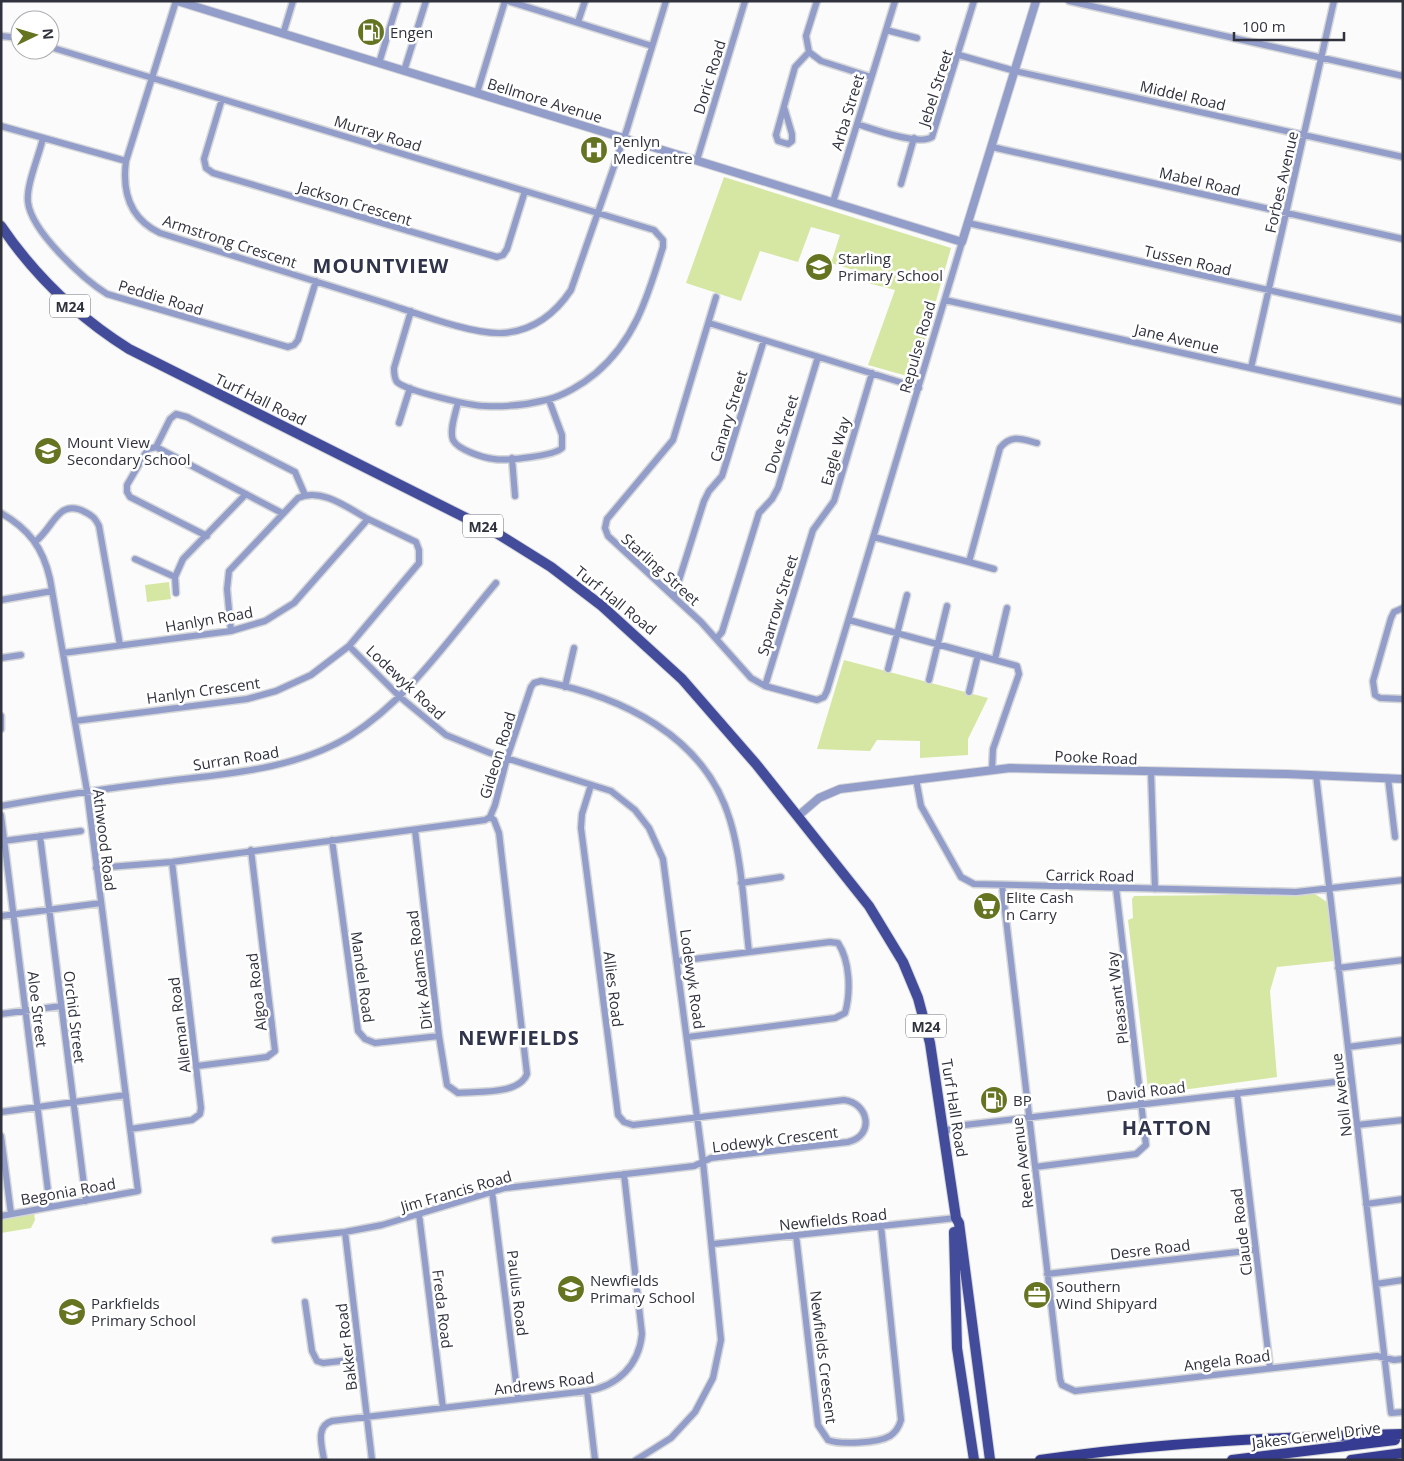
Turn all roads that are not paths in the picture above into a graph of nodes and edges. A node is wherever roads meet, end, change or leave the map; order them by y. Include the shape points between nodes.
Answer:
1 (176, 1) edge
2 (293, 1) edge
3 (398, 1) edge
4 (426, 1) edge
5 (507, 1) edge
6 (585, 1) edge
7 (666, 1) edge
8 (745, 1) edge
9 (817, 1) edge
10 (895, 1) edge
11 (974, 1) edge
12 (1036, 1) edge
13 (1069, 1) edge
14 (1334, 1) edge
15 (578, 22) junction
16 (886, 30) junction
17 (283, 34) junction
18 (917, 38) dead end
19 (652, 46) junction
20 (60, 50) edge
21 (809, 52) junction
22 (959, 55) junction
23 (1321, 58) junction
24 (379, 63) junction
25 (404, 71) junction
26 (1015, 71) junction
27 (1403, 76) edge
28 (870, 77) junction
29 (152, 80) junction
30 (477, 93) junction
31 (222, 99) junction
32 (784, 107) junction
33 (857, 124) junction
34 (1, 126) edge
35 (1304, 135) junction
36 (43, 138) junction
37 (624, 138) junction
38 (914, 138) junction
39 (992, 146) junction
40 (1403, 157) edge
41 (697, 160) junction
42 (126, 161) junction
43 (901, 184) dead end
44 (525, 191) junction
45 (833, 202) junction
46 (597, 212) junction
47 (1287, 213) junction
48 (968, 223) junction
49 (1, 226) edge
50 (1403, 239) edge
51 (962, 242) junction
52 (316, 282) junction
53 (1268, 290) junction
54 (716, 297) dead end
55 (945, 300) junction
56 (412, 312) junction
57 (1403, 320) edge
58 (709, 323) junction
59 (764, 340) junction
60 (818, 357) junction
61 (1252, 368) junction
62 (872, 373) junction
63 (410, 388) junction
64 (919, 388) junction
65 (549, 400) junction
66 (458, 402) junction
67 (1403, 402) edge
68 (399, 423) dead end
69 (1037, 443) dead end
70 (156, 447) junction
71 (512, 458) junction
72 (246, 494) junction
73 (304, 495) junction
74 (515, 496) dead end
75 (1, 513) edge
76 (282, 513) junction
77 (368, 519) junction
78 (813, 530) joint
79 (207, 536) junction
80 (874, 537) junction
81 (36, 541) junction
82 (135, 559) dead end
83 (969, 562) junction
84 (994, 569) dead end
85 (175, 577) junction
86 (496, 582) dead end
87 (52, 591) junction
88 (176, 593) dead end
89 (907, 595) dead end
90 (674, 596) junction
91 (1, 600) edge
92 (947, 606) dead end
93 (1007, 608) dead end
94 (1403, 608) edge
95 (849, 620) junction
96 (231, 631) junction
97 (897, 633) junction
98 (717, 638) junction
99 (938, 644) junction
100 (120, 645) junction
101 (349, 646) junction
102 (574, 648) dead end
103 (63, 653) junction
104 (22, 655) dead end
105 (978, 655) junction
106 (1, 658) edge
107 (995, 659) junction
108 (888, 669) dead end
109 (929, 680) dead end
110 (765, 686) junction
111 (565, 687) junction
112 (969, 692) dead end
113 (400, 697) junction
114 (821, 699) joint
115 (1403, 699) edge
116 (1, 716) edge
117 (75, 721) junction
118 (1, 729) edge
119 (507, 758) junction
120 (992, 770) junction
121 (1151, 772) junction
122 (1316, 775) junction
123 (1388, 778) junction
124 (916, 779) junction
125 (1403, 779) edge
126 (592, 784) junction
127 (87, 791) junction
128 (1, 806) edge
129 (1, 815) edge
130 (798, 816) junction
131 (490, 817) junction
132 (415, 830) junction
133 (81, 831) dead end
134 (40, 836) junction
135 (1395, 838) dead end
136 (332, 840) junction
137 (3, 841) edge
138 (251, 850) junction
139 (172, 862) junction
140 (96, 868) junction
141 (781, 877) dead end
142 (1403, 880) edge
143 (741, 883) junction
144 (1002, 885) junction
145 (1116, 888) junction
146 (1155, 889) junction
147 (1329, 889) junction
148 (101, 903) junction
149 (50, 910) junction
150 (14, 915) junction
151 (1, 916) edge
152 (749, 952) junction
153 (1403, 960) edge
154 (678, 961) junction
155 (1338, 968) junction
156 (61, 1006) junction
157 (26, 1011) junction
158 (1, 1014) edge
159 (439, 1036) junction
160 (688, 1038) junction
161 (1403, 1040) edge
162 (1348, 1047) junction
163 (197, 1066) junction
164 (1352, 1080) junction
165 (1237, 1093) junction
166 (126, 1095) junction
167 (74, 1102) junction
168 (1142, 1104) junction
169 (38, 1107) junction
170 (1, 1112) edge
171 (698, 1118) junction
172 (1029, 1118) junction
173 (1403, 1120) edge
174 (1357, 1125) junction
175 (130, 1128) junction
176 (944, 1132) junction
177 (1, 1136) edge
178 (703, 1162) junction
179 (1035, 1167) junction
180 (624, 1174) junction
181 (138, 1191) joint
182 (492, 1191) junction
183 (1403, 1200) edge
184 (86, 1201) junction
185 (1366, 1204) junction
186 (50, 1207) junction
187 (11, 1214) junction
188 (419, 1214) junction
189 (1, 1216) edge
190 (956, 1218) junction
191 (881, 1226) junction
192 (345, 1232) junction
193 (796, 1236) junction
194 (275, 1240) dead end
195 (713, 1244) junction
196 (1256, 1250) junction
197 (1047, 1274) junction
198 (1403, 1280) edge
199 (1376, 1284) junction
200 (305, 1302) dead end
201 (1384, 1358) junction
202 (359, 1359) junction
203 (1403, 1360) edge
204 (1270, 1368) junction
205 (1060, 1379) joint
206 (587, 1391) junction
207 (518, 1398) junction
208 (443, 1408) junction
209 (1403, 1412) edge
210 (367, 1417) junction
211 (1403, 1434) edge
212 (1403, 1439) edge
213 (1403, 1454) edge
214 (1403, 1458) edge
215 (324, 1460) edge
216 (372, 1460) edge
217 (595, 1460) edge
218 (636, 1460) edge
219 (974, 1460) edge
220 (990, 1460) edge
221 (1040, 1460) edge
222 (1232, 1460) edge
223 (1351, 1460) edge
224 (1394, 1460) edge

1 - 17 street, Bellmore Avenue
1 - 29 street, Armstrong Crescent
2 - 17 street
3 - 24 street
4 - 25 street
5 - 15 street
5 - 30 street
6 - 15 street
7 - 19 street, Armstrong Crescent
8 - 41 street, Doric Road
9 - 21 street via 806,36
10 - 16 street, Arba Street
11 - 22 street, Jebel Street
12 - 26 street, Repulse Road
13 - 23 street
14 - 23 street, Forbes Avenue
15 - 19 street
16 - 18 street
16 - 28 street, Arba Street
17 - 24 street, Bellmore Avenue
19 - 37 street, Armstrong Crescent
20 - 29 street, Murray Road
21 - 28 street via 821,61
21 - 32 street via 797,63
22 - 26 street, Middel Road
22 - 38 street, Jebel Street via 934,135 928,139
23 - 27 street
23 - 35 street, Forbes Avenue
24 - 25 street, Bellmore Avenue
25 - 30 street, Bellmore Avenue
26 - 35 street, Middel Road
26 - 39 street, Repulse Road
28 - 33 street, Arba Street
29 - 31 street, Murray Road
29 - 42 street, Armstrong Crescent
30 - 37 street, Bellmore Avenue
31 - 44 street, Murray Road
31 - 44 street, Jackson Crescent via 204,159 206,168 213,173 497,257 507,249
32 - 32 street via 776,136 778,141 788,144 792,141 792,134
33 - 38 street, Jebel Street
33 - 45 street, Arba Street
34 - 36 street
35 - 40 street, Middel Road
35 - 47 street, Forbes Avenue
36 - 42 street
36 - 52 street, Peddie Road via 28,195 31,214 54,247 107,294 288,348 298,340
37 - 41 street, Bellmore Avenue
37 - 46 street, Armstrong Crescent
38 - 43 street
39 - 47 street, Mabel Road
39 - 48 street, Repulse Road
41 - 45 street, Bellmore Avenue
42 - 52 street, Armstrong Crescent via 124,181 129,204 138,218 153,230
44 - 46 street, Murray Road
45 - 51 street, Bellmore Avenue
46 - 56 street, Armstrong Crescent via 571,290 558,307 538,323 512,332 488,332
46 - 65 street, Murray Road via 654,230 661,236 663,247 641,314 625,344 595,374
47 - 50 street, Mabel Road
47 - 53 street, Forbes Avenue
48 - 51 street, Repulse Road
48 - 53 street, Tussen Road
49 - 130 main road, Turf Hall Road / M24 via 59,296 128,349 469,519 525,550 570,581 628,627 682,679
51 - 55 street, Repulse Road
52 - 56 street, Armstrong Crescent
53 - 57 street, Tussen Road
53 - 61 street, Forbes Avenue
54 - 58 street, Starling Street
55 - 61 street, Jane Avenue
55 - 64 street, Repulse Road
56 - 63 street via 394,374 398,383
58 - 59 street
58 - 90 street, Starling Street via 673,440 605,524 608,536
59 - 60 street
59 - 90 street, Canary Street via 722,476 707,495
60 - 62 street
60 - 98 street, Dove Street via 776,495 759,513
61 - 67 street, Jane Avenue
62 - 64 street
62 - 78 street, Eagle Way via 834,501
63 - 66 street
63 - 68 street
64 - 80 street, Repulse Road
65 - 66 street via 499,406
65 - 71 street via 562,436 562,448 551,454
66 - 71 street via 452,434 457,445 494,459
69 - 83 street via 1012,438 1000,448
70 - 72 street
70 - 73 street via 170,419 176,414 187,417 295,472
70 - 79 street via 148,449 127,485 127,492 130,497
71 - 74 street
72 - 76 street
72 - 79 street
73 - 76 street
73 - 77 street via 323,496
75 - 81 street, Athwood Road via 23,527
76 - 96 street via 229,571 227,589
77 - 96 street, Hanlyn Road via 294,603 265,621
77 - 101 street, Hanlyn Crescent via 416,542 419,563
78 - 110 street, Sparrow Street
79 - 85 street via 183,559
80 - 83 street
80 - 95 street, Repulse Road
81 - 87 street, Athwood Road via 44,556
81 - 100 street via 62,510 69,507 95,518
82 - 85 street
83 - 84 street
85 - 88 street
86 - 113 street, Surran Road
87 - 91 street
87 - 103 street, Athwood Road
89 - 97 street
90 - 98 street, Starling Street
92 - 99 street
93 - 107 street
94 - 115 street via 1394,612 1373,681 1375,695
95 - 97 street
95 - 114 street, Repulse Road via 827,691
96 - 100 street, Hanlyn Road
97 - 99 street
97 - 108 street
98 - 110 street, Starling Street via 751,678
99 - 105 street
99 - 109 street
100 - 103 street, Hanlyn Road
101 - 113 street, Lodewyk Road
101 - 117 street, Hanlyn Crescent via 311,675 266,694
102 - 111 street
103 - 117 street, Athwood Road
104 - 106 street
105 - 107 street
105 - 112 street
107 - 120 street via 1015,664 1020,671 992,749
110 - 114 street, Starling Street via 814,700
111 - 119 street, Gideon Road via 541,681 531,687
111 - 143 street, Gideon Road via 617,702 641,714 693,754 714,783 730,820
113 - 119 street, Lodewyk Road via 446,735
113 - 127 street, Surran Road via 350,736 286,763 255,770
116 - 118 street
117 - 127 street, Athwood Road
119 - 126 street, Lodewyk Road
119 - 131 street, Gideon Road
120 - 121 street, Pooke Road
120 - 124 street, Pooke Road
121 - 122 street, Pooke Road
121 - 146 street
122 - 123 street, Pooke Road
122 - 147 street, Noll Avenue
123 - 125 street, Pooke Road
123 - 135 street
124 - 130 street, Pooke Road via 832,791
124 - 144 street, Carrick Road via 921,806 962,877 974,884
126 - 154 street, Lodewyk Road via 611,791 635,810 649,828 663,859
126 - 171 street, Allies Road via 581,828 618,1115 633,1125
127 - 128 street, Surran Road
127 - 140 street, Athwood Road
129 - 137 street, Aloe Street
130 - 176 main road, Turf Hall Road / M24 via 869,906 903,962 925,1020
131 - 132 street, Gideon Road via 478,822
131 - 159 street, Dirk Adams Road via 499,833 527,1074 524,1082 515,1088 455,1092 447,1085
132 - 136 street, Gideon Road
132 - 159 street, Dirk Adams Road
133 - 134 street
134 - 137 street
134 - 149 street, Orchid Street
136 - 138 street, Gideon Road
136 - 159 street, Mandel Road via 358,1031 375,1043
137 - 150 street, Aloe Street
138 - 139 street, Gideon Road
138 - 163 street, Algoa Road via 274,1051 267,1057
139 - 140 street, Gideon Road
139 - 163 street, Alleman Road
140 - 148 street, Athwood Road
141 - 143 street
142 - 147 street, Carrick Road
143 - 152 street, Gideon Road
144 - 145 street, Carrick Road
144 - 172 street, Reen Avenue
145 - 146 street, Carrick Road
145 - 168 street, Pleasant Way
146 - 147 street, Carrick Road via 1287,892
147 - 155 street, Noll Avenue
148 - 149 street
148 - 166 street, Athwood Road
149 - 150 street
149 - 156 street, Orchid Street
150 - 151 street
150 - 157 street, Aloe Street
152 - 154 street
152 - 160 street via 838,943 844,952 850,998 845,1013 835,1018
153 - 155 street
154 - 160 street, Lodewyk Road
155 - 162 street, Noll Avenue
156 - 157 street
156 - 167 street, Orchid Street
157 - 158 street
157 - 169 street, Aloe Street
160 - 171 street, Lodewyk Road
161 - 162 street
162 - 164 street, Noll Avenue
163 - 175 street, Alleman Road via 201,1108 196,1118
164 - 165 street, David Road
164 - 174 street, Noll Avenue
165 - 168 street, David Road
165 - 196 street, Claude Road
166 - 167 street
166 - 175 street, Athwood Road
167 - 169 street
167 - 184 street, Orchid Street
168 - 172 street, David Road
168 - 179 street, Pleasant Way via 1146,1142 1139,1153
169 - 170 street
169 - 186 street, Aloe Street
171 - 178 street, Lodewyk Road
171 - 178 street, Lodewyk Crescent via 844,1100 856,1103 866,1120 863,1134 853,1141 711,1158
172 - 176 street, David Road via 956,1126
172 - 179 street, Reen Avenue
173 - 174 street
174 - 185 street, Noll Avenue
175 - 181 street, Athwood Road
176 - 190 main road, Turf Hall Road / M24
177 - 187 street
178 - 180 street, Jim Francis Road via 695,1166
178 - 195 street, Lodewyk Road
179 - 197 street, Reen Avenue
180 - 182 street, Jim Francis Road
180 - 206 street, Andrews Road via 641,1345 633,1363 622,1376 608,1386
181 - 184 street, Begonia Road
182 - 188 street, Jim Francis Road
182 - 207 street, Paulus Road
183 - 185 street
184 - 186 street, Begonia Road
185 - 199 street, Noll Avenue
186 - 187 street, Begonia Road
187 - 189 street, Begonia Road
188 - 192 street, Jim Francis Road
188 - 208 street, Freda Road
190 - 191 street, Newfields Road
190 - 219 main road, Turf Hall Road / M24 via 957,1348
190 - 220 main road, Turf Hall Road / M24
191 - 193 street, Newfields Road
191 - 193 street, Newfields Crescent via 901,1420 896,1432 890,1436 841,1444 828,1440 818,1425
192 - 194 street, Jim Francis Road
192 - 202 street, Bakker Road
193 - 195 street, Newfields Road
195 - 218 street, Lodewyk Road via 721,1340 713,1378 688,1423 661,1446
196 - 197 street, Desre Road
196 - 204 street, Claude Road
197 - 205 street, Reen Avenue
198 - 199 street
199 - 201 street, Noll Avenue
200 - 202 street via 312,1350 317,1361
201 - 203 street, Angela Road
201 - 204 street, Angela Road via 1377,1356
201 - 209 street, Noll Avenue via 1391,1413
202 - 210 street, Bakker Road
204 - 205 street, Angela Road via 1075,1391 1064,1387
206 - 207 street, Andrews Road
206 - 217 street
207 - 208 street, Andrews Road
208 - 210 street, Andrews Road
210 - 215 street, Andrews Road via 323,1425
210 - 216 street, Bakker Road
211 - 221 highway via 1201,1442
212 - 222 highway, Jakes Gerwel Drive
213 - 223 highway, Jakes Gerwel Drive
214 - 224 highway

